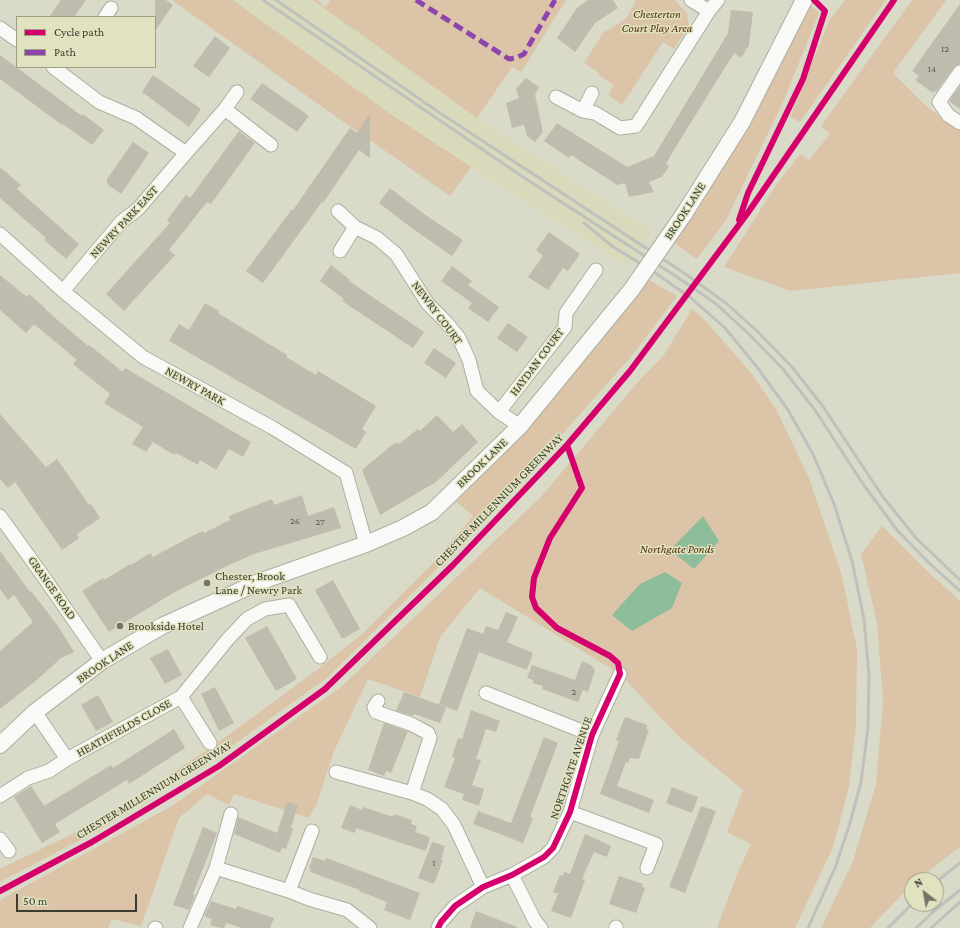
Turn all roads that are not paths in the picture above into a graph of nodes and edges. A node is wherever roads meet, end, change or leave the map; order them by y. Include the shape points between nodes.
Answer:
1 (691, 0) edge
2 (718, 0) edge
3 (804, 0) edge
4 (709, 11) junction
5 (0, 28) edge
6 (16, 39) edge
7 (62, 69) edge
8 (960, 72) edge
9 (236, 92) dead end
10 (592, 93) dead end
11 (556, 97) dead end
12 (225, 108) junction
13 (583, 111) junction
14 (960, 123) edge
15 (271, 146) dead end
16 (186, 153) junction
17 (338, 211) dead end
18 (355, 227) junction
19 (0, 234) edge
20 (340, 251) dead end
21 (596, 270) dead end
22 (63, 290) junction
23 (499, 412) junction
24 (520, 426) junction
25 (0, 516) edge
26 (366, 544) junction
27 (320, 657) dead end
28 (102, 661) junction
29 (620, 674) dead end
30 (486, 693) dead end
31 (181, 697) junction
32 (378, 701) dead end
33 (35, 712) junction
34 (592, 735) junction
35 (210, 743) dead end
36 (0, 745) edge
37 (67, 759) junction
38 (336, 772) dead end
39 (412, 793) junction
40 (0, 796) edge
41 (570, 812) junction
42 (231, 814) dead end
43 (312, 831) dead end
44 (0, 839) edge
45 (9, 851) dead end
46 (216, 868) junction
47 (647, 868) dead end
48 (512, 875) junction
49 (483, 887) junction
50 (289, 891) junction
51 (190, 928) edge
52 (370, 928) edge
53 (438, 928) edge
54 (541, 928) edge

1 - 4 street
2 - 4 street
3 - 24 street, BROOK LANE, bridge via 742,122 684,214 632,289
4 - 13 street via 636,126 620,128 595,113
5 - 6 street
7 - 16 street via 99,102 136,118
8 - 14 street via 939,102 948,115
9 - 12 street, NEWRY PARK EAST
10 - 13 street
11 - 13 street
12 - 15 street
12 - 16 street, NEWRY PARK EAST
16 - 22 street, NEWRY PARK EAST via 138,209 121,222
17 - 18 street, NEWRY COURT
18 - 20 street
18 - 23 street, NEWRY COURT via 377,238 396,254 428,304 459,338 469,360 477,391
19 - 22 street, NEWRY PARK
21 - 23 street, HAYDAN COURT via 566,313 565,327
22 - 26 street, NEWRY PARK via 143,357 273,428 346,473
23 - 24 street, NEWRY COURT
24 - 26 street, BROOK LANE via 432,512
25 - 28 street, GRANGE ROAD
26 - 28 street, BROOK LANE via 259,582 162,626
27 - 31 street, HEATHFIELDS CLOSE via 289,605 265,609 247,619
28 - 33 street, BROOK LANE
29 - 34 street, NORTHGATE AVENUE
30 - 34 street
31 - 35 street, HEATHFIELDS CLOSE
31 - 37 street, HEATHFIELDS CLOSE
32 - 39 street via 374,707 376,712 411,724 428,733 430,738
33 - 36 street, BROOK LANE
33 - 37 street, HEATHFIELDS CLOSE
34 - 41 street, NORTHGATE AVENUE
37 - 40 street, HEATHFIELDS CLOSE via 49,771 28,778
38 - 39 street
39 - 49 street via 442,809 454,824
41 - 47 street via 656,844
41 - 48 street, NORTHGATE AVENUE via 553,848 544,857
42 - 46 street
43 - 50 street
44 - 45 street
46 - 50 street
46 - 51 street
48 - 49 street, NORTHGATE AVENUE
48 - 54 street
49 - 53 street, NORTHGATE AVENUE via 455,906
50 - 52 street via 346,910

